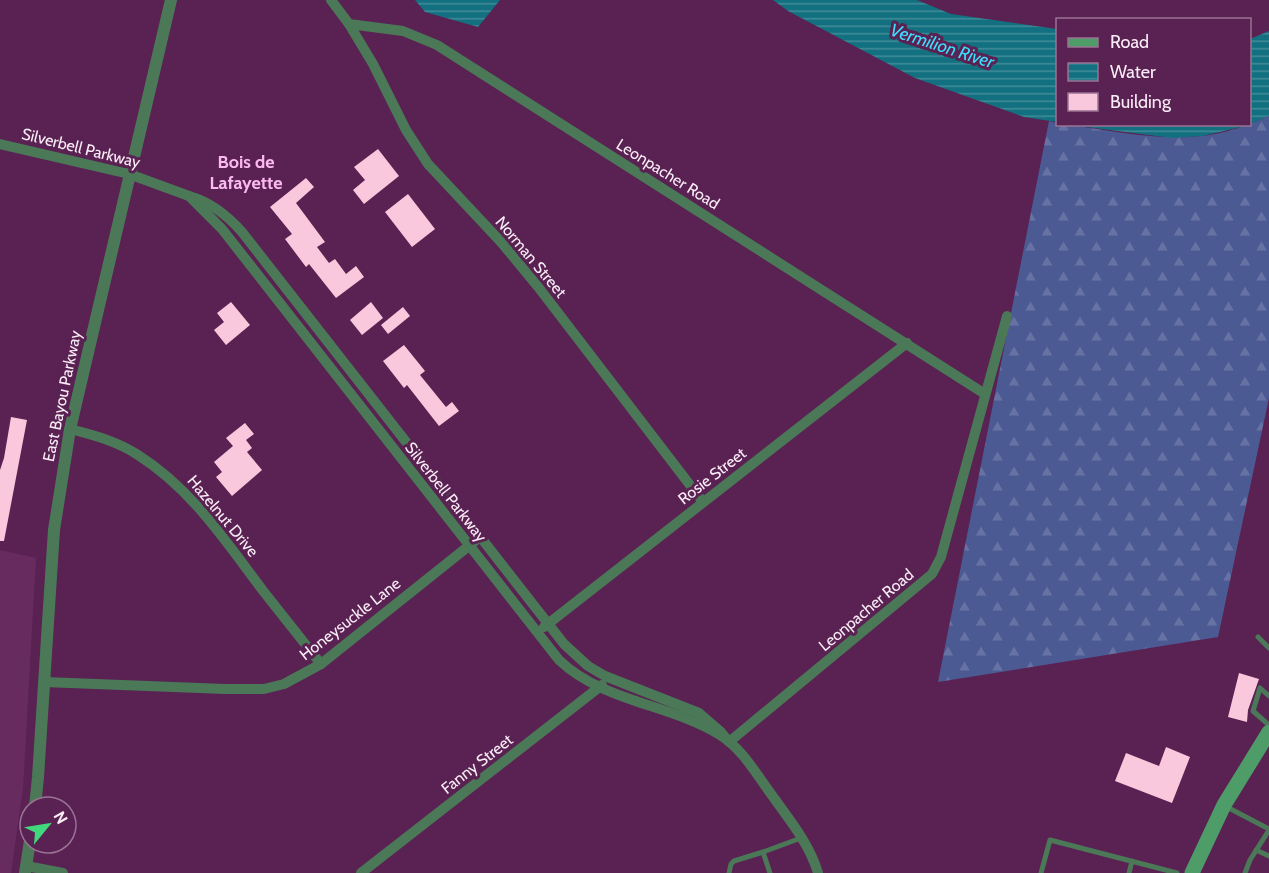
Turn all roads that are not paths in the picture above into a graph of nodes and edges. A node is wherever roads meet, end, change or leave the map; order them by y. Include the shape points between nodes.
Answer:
1 (171, 0) edge
2 (331, 0) edge
3 (349, 24) junction
4 (0, 144) edge
5 (129, 174) junction
6 (189, 196) junction
7 (1007, 316) dead end
8 (907, 343) junction
9 (985, 394) junction
10 (70, 429) junction
11 (703, 502) junction
12 (479, 537) junction
13 (469, 546) junction
14 (548, 624) junction
15 (536, 633) junction
16 (1258, 637) dead end
17 (1269, 648) edge
18 (321, 664) junction
19 (610, 678) junction
20 (44, 682) junction
21 (600, 687) junction
22 (1269, 696) edge
23 (1269, 725) edge
24 (1269, 732) edge
25 (729, 742) junction
26 (36, 795) edge
27 (1224, 805) junction
28 (1269, 829) edge
29 (801, 838) junction
30 (1257, 850) junction
31 (763, 852) junction
32 (1269, 856) edge
33 (1132, 861) junction
34 (26, 869) edge
35 (63, 873) edge
36 (361, 873) edge
37 (729, 873) edge
38 (770, 873) edge
39 (818, 873) edge
40 (1041, 873) edge
41 (1129, 873) edge
42 (1177, 873) edge
43 (1192, 873) edge
44 (1245, 873) edge

1 - 5 street, East Bayou Parkway
2 - 3 street
3 - 8 street, Leonpacher Road via 403,31 437,45
3 - 11 street, Norman Street via 428,164 539,288
4 - 5 street, Silverbell Parkway
5 - 6 street, Silverbell Parkway
5 - 10 street, East Bayou Parkway
6 - 12 street, Silverbell Parkway via 210,204 242,231
6 - 13 street, Silverbell Parkway via 222,229
7 - 9 street, Leonpacher Road
8 - 9 street, Leonpacher Road
8 - 11 street, Rosie Street
9 - 25 street, Leonpacher Road via 941,556 932,574
10 - 18 street, Hazelnut Drive via 125,447 177,483
10 - 20 street, East Bayou Parkway via 54,530
11 - 14 street, Rosie Street
12 - 13 street, Honeysuckle Lane
12 - 14 street, Silverbell Parkway
13 - 15 street, Silverbell Parkway
13 - 18 street, Honeysuckle Lane
14 - 15 street, Rosie Street
14 - 19 street, Silverbell Parkway via 577,657
15 - 21 street, Silverbell Parkway via 571,671
16 - 17 lane
18 - 20 street, Honeysuckle Lane via 284,684 254,689
19 - 21 street, Fanny Street
19 - 25 street, Silverbell Parkway via 693,710 709,720
20 - 26 street, East Bayou Parkway
21 - 25 street, Silverbell Parkway via 681,717
21 - 36 street, Fanny Street
22 - 23 lane via 1260,688 1253,711
24 - 27 main road
25 - 29 street, Silverbell Parkway
27 - 28 lane
27 - 43 main road
28 - 30 lane
29 - 31 lane
29 - 39 street, Silverbell Parkway
30 - 32 lane
30 - 44 lane
31 - 37 lane via 734,861
31 - 38 lane
33 - 40 lane via 1050,840
33 - 41 lane
33 - 42 lane
34 - 35 street

